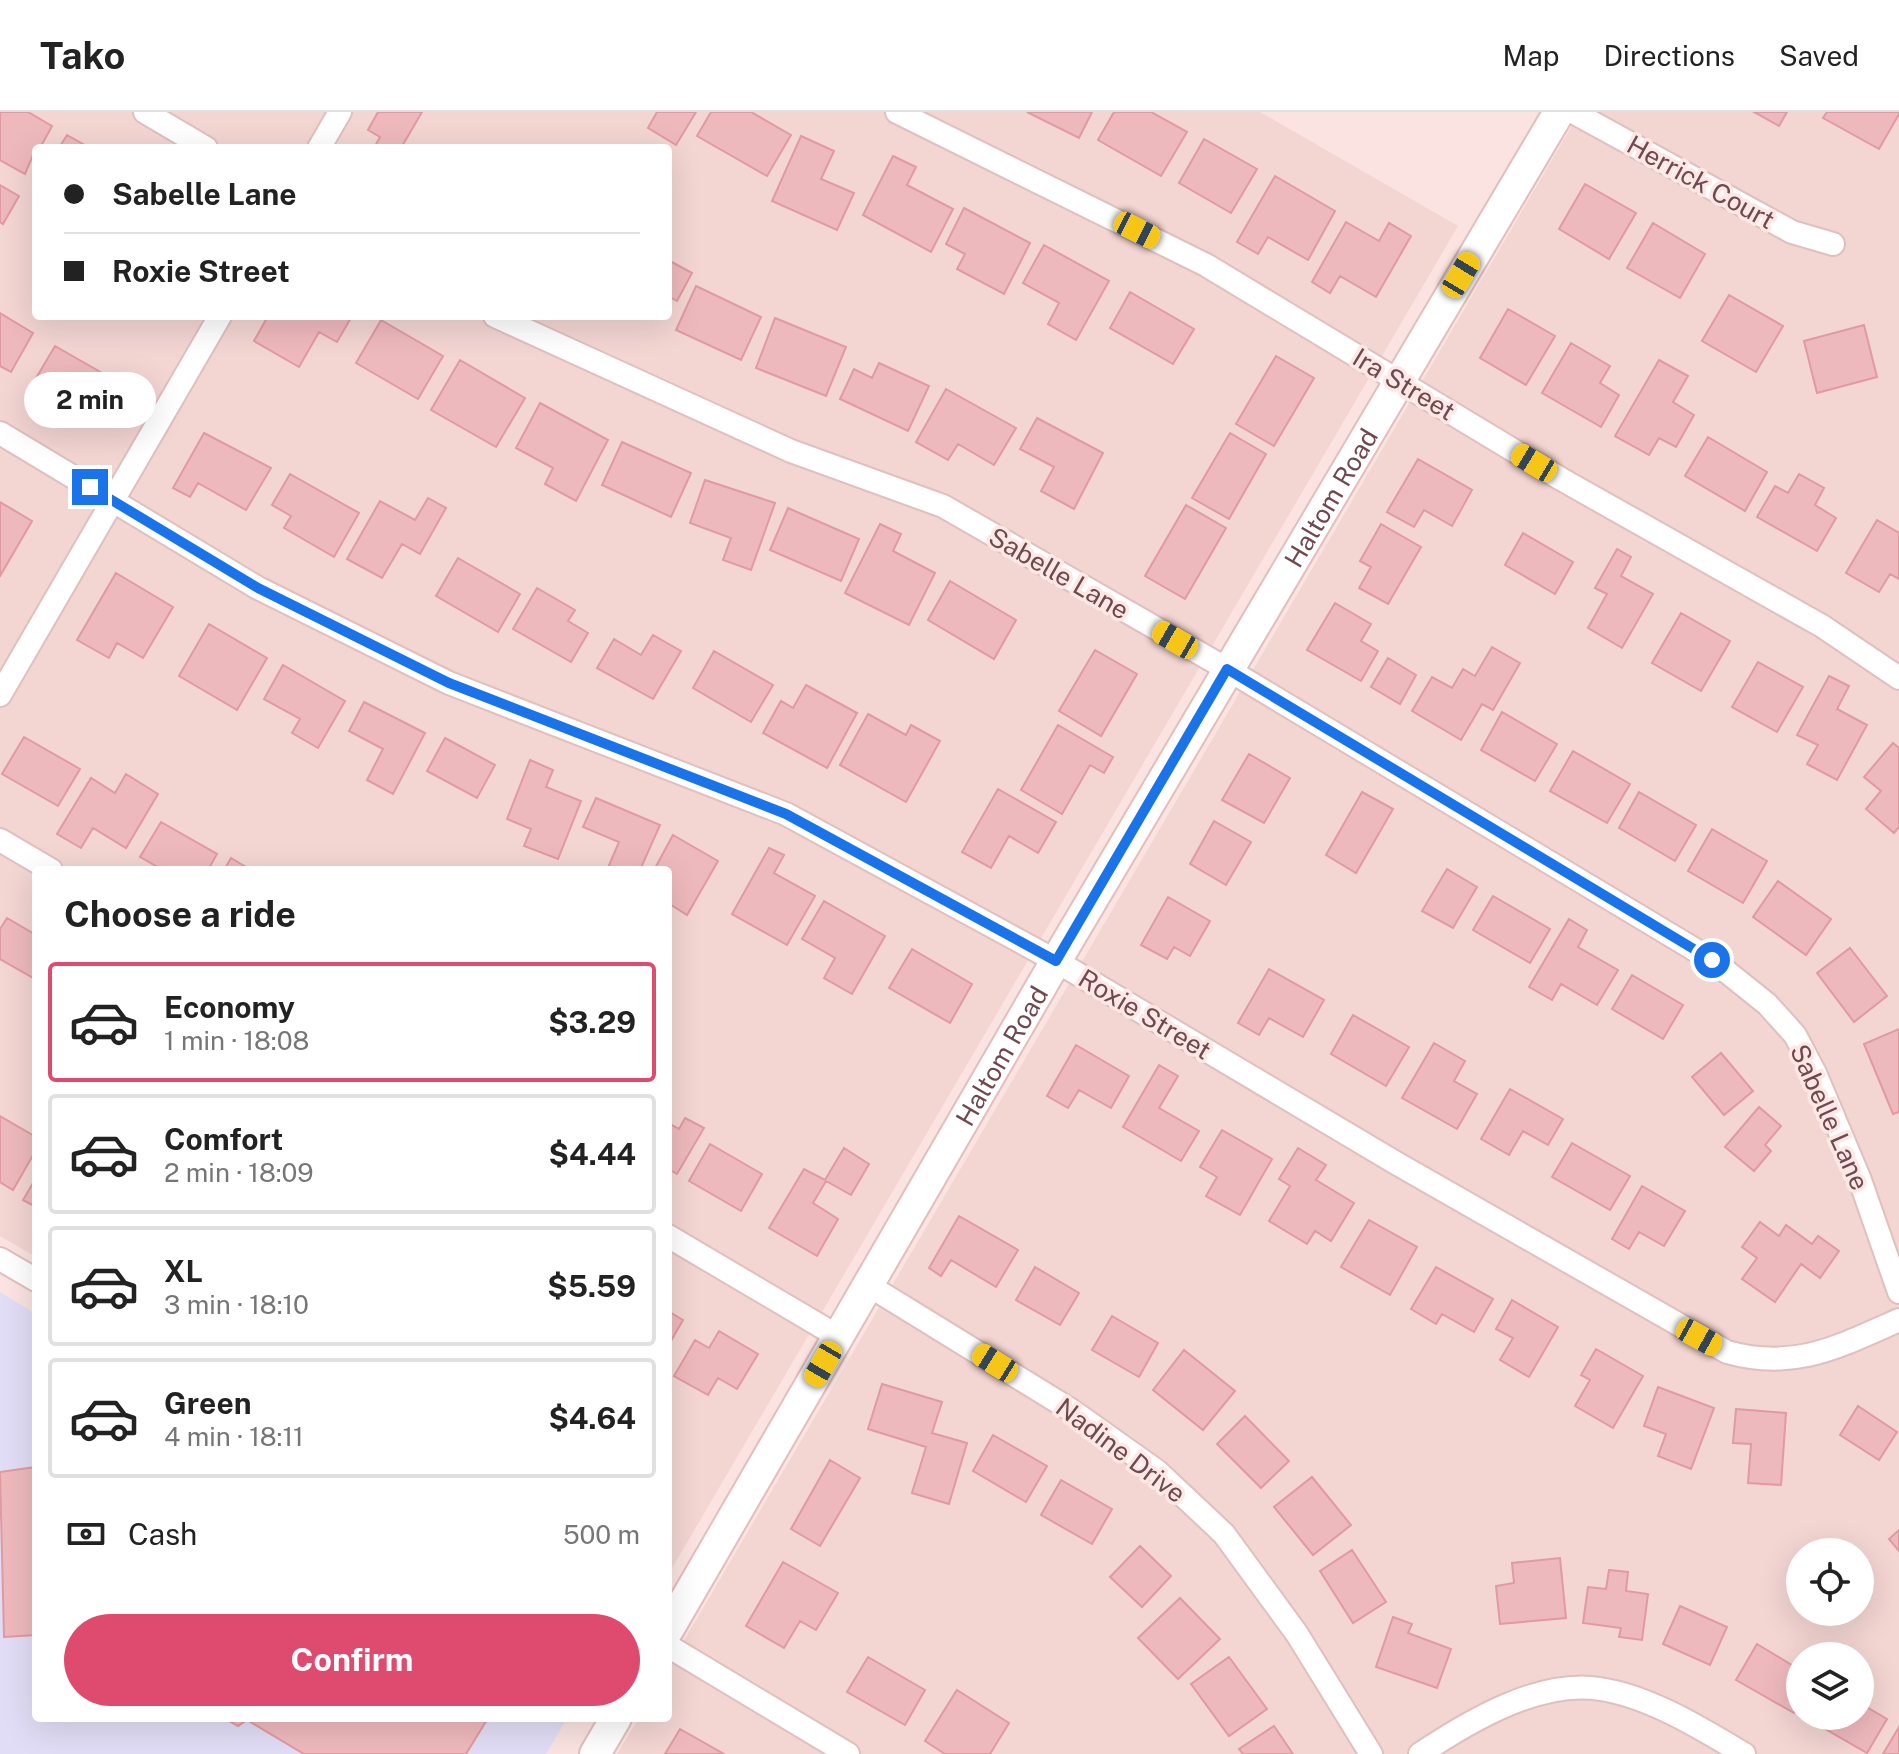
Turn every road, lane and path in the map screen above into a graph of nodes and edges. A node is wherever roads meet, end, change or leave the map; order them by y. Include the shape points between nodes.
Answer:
1 (145, 112) edge
2 (340, 112) edge
3 (897, 112) edge
4 (1559, 112) edge
5 (1573, 112) edge
6 (199, 144) edge
7 (321, 144) edge
8 (1833, 244) dead end
9 (218, 320) edge
10 (504, 320) edge
11 (1397, 381) junction
12 (0, 433) edge
13 (113, 501) junction
14 (1227, 669) junction
15 (1899, 678) edge
16 (0, 695) edge
17 (0, 840) edge
18 (44, 866) edge
19 (1056, 961) junction
20 (672, 1238) edge
21 (0, 1259) edge
22 (32, 1278) edge
23 (868, 1285) junction
24 (1899, 1292) edge
25 (1899, 1320) edge
26 (839, 1337) junction
27 (672, 1623) edge
28 (672, 1648) edge
29 (614, 1722) edge
30 (595, 1754) edge
31 (848, 1754) edge
32 (1371, 1754) edge
33 (1420, 1754) edge
34 (1744, 1754) edge

1 - 6 street
2 - 7 street
3 - 11 street, Ira Street via 1206,265
4 - 11 main road, Haltom Road
5 - 8 street, Herrick Court via 1792,232
9 - 13 street
10 - 14 street, Sabelle Lane via 791,451 943,506
11 - 14 main road, Haltom Road
11 - 15 street, Ira Street via 1822,626
12 - 13 street, Roxie Street
13 - 16 street
13 - 19 street, Roxie Street via 258,588 449,683 786,814
14 - 19 main road, Haltom Road
14 - 24 street, Sabelle Lane via 1652,921 1767,1004 1795,1035 1815,1073
17 - 18 street
19 - 23 main road, Haltom Road
19 - 25 street, Roxie Street via 1727,1352 1755,1360 1807,1358
20 - 26 street
21 - 22 street
23 - 26 main road, Haltom Road
23 - 32 street, Nadine Drive via 1071,1410 1169,1481 1224,1534 1297,1634
26 - 27 main road, Haltom Road
28 - 31 street
29 - 30 main road
33 - 34 street via 1509,1704 1558,1691 1599,1688 1639,1701

